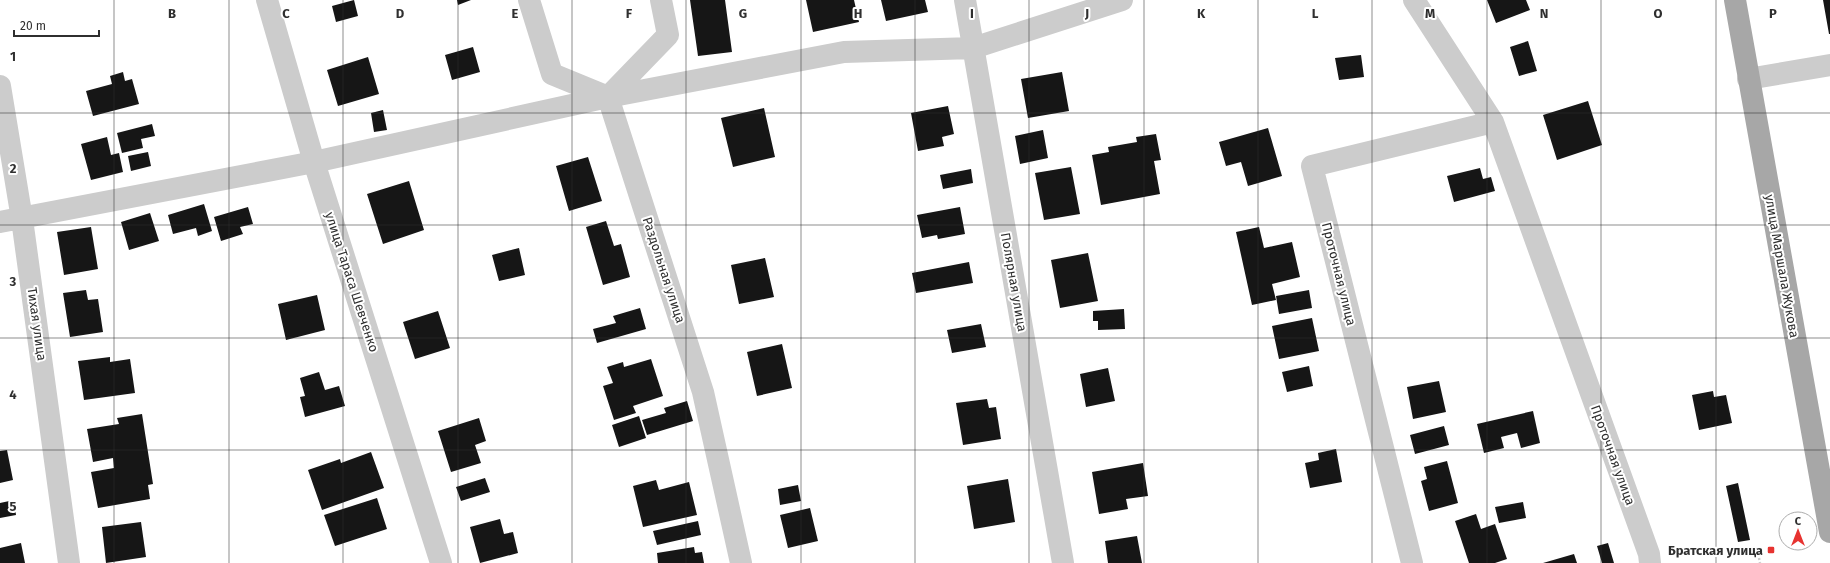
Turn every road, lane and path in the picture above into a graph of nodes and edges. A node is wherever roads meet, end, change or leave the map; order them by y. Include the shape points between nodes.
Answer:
1 (267, 0) edge
2 (529, 0) edge
3 (661, 0) edge
4 (965, 0) edge
5 (1122, 0) edge
6 (1414, 0) edge
7 (1735, 0) edge
8 (974, 48) junction
9 (1830, 65) edge
10 (1748, 79) junction
11 (0, 86) edge
12 (608, 97) junction
13 (1493, 122) junction
14 (314, 162) junction
15 (22, 218) junction
16 (0, 222) edge
17 (1830, 532) edge
18 (1759, 558) dead end
19 (69, 563) edge
20 (441, 563) edge
21 (741, 563) edge
22 (1063, 563) edge
23 (1412, 563) edge
24 (1650, 563) edge
25 (1760, 563) edge

1 - 14 street, улица Тараса Шевченко
2 - 12 street via 552,74
3 - 12 street via 668,35
4 - 8 street, Полярная улица
5 - 8 street
6 - 13 street, Проточная улица
7 - 10 main road, улица Маршала Жукова
8 - 12 street via 844,52
8 - 22 street, Полярная улица
9 - 10 street
10 - 17 main road, улица Маршала Жукова
11 - 15 street, Тихая улица
12 - 14 street
12 - 21 street, Раздольная улица via 703,392
13 - 23 street, Проточная улица via 1312,166
13 - 24 street, Проточная улица via 1649,554
14 - 15 street
14 - 20 street, улица Тараса Шевченко
15 - 16 street
15 - 19 street, Тихая улица
18 - 25 path

